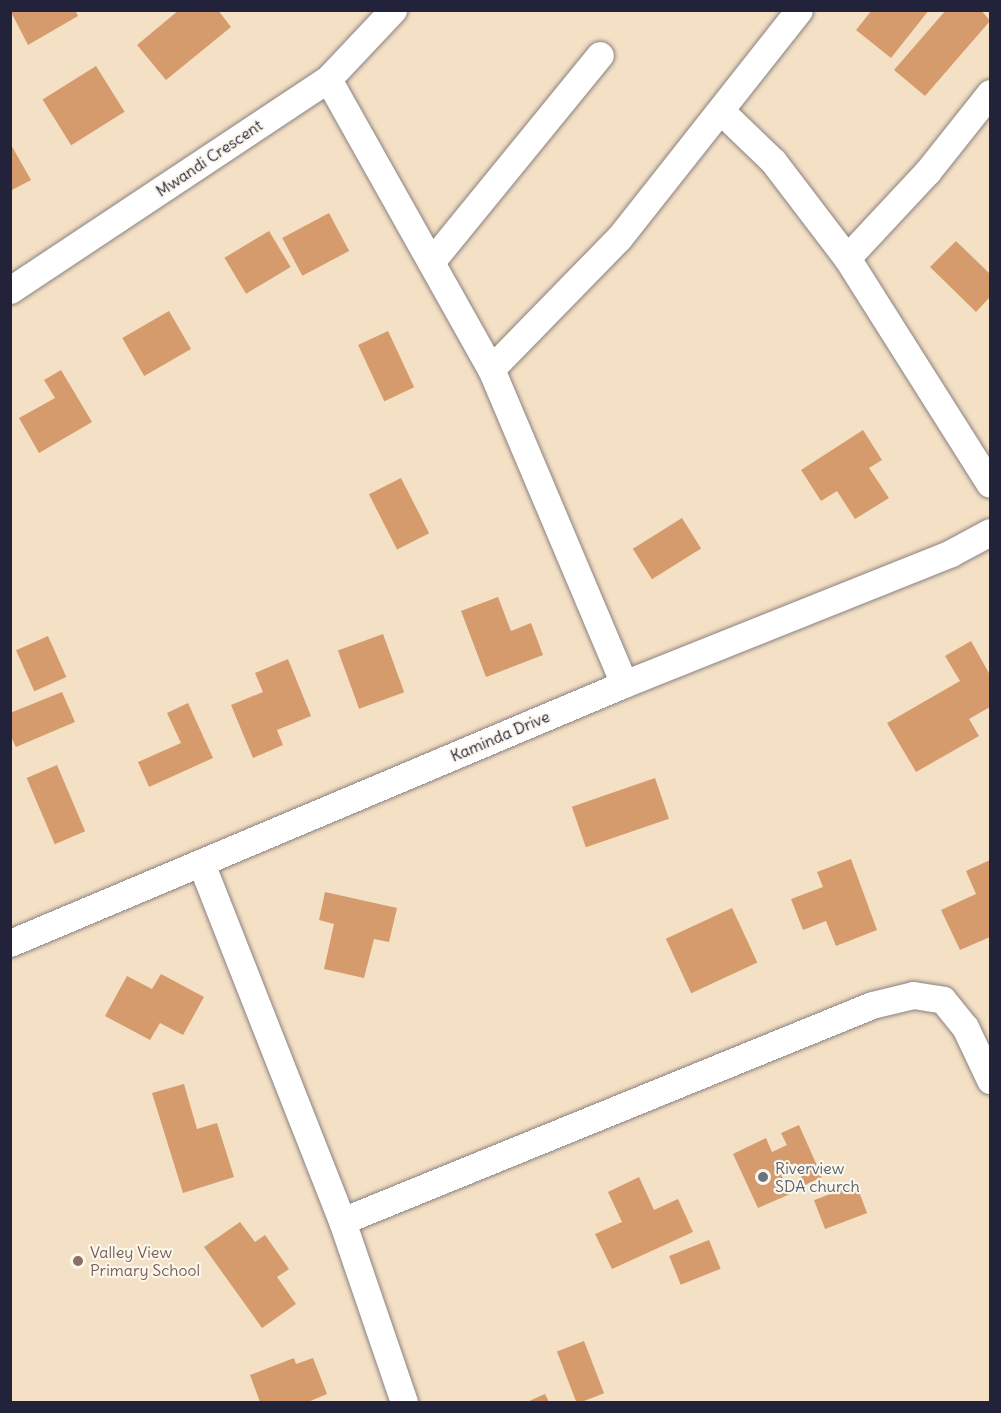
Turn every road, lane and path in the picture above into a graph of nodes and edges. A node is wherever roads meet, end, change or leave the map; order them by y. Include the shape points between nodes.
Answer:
1 (393, 10) edge
2 (799, 10) edge
3 (600, 55) dead end
4 (328, 79) junction
5 (990, 93) edge
6 (722, 112) junction
7 (848, 258) junction
8 (431, 262) junction
9 (10, 290) edge
10 (491, 369) junction
11 (990, 484) edge
12 (990, 532) edge
13 (624, 684) junction
14 (201, 863) junction
15 (10, 943) edge
16 (990, 1080) edge
17 (342, 1221) junction
18 (404, 1402) edge

1 - 4 street, Mwandi Crescent
2 - 6 street
3 - 8 street
4 - 8 street
4 - 9 street, Mwandi Crescent
5 - 7 street via 928,171
6 - 7 street via 773,161
6 - 10 street via 619,238
7 - 11 street
8 - 10 street
10 - 13 street
12 - 13 street, Kaminda Drive via 951,553
13 - 14 street, Kaminda Drive
14 - 15 street, Kaminda Drive
14 - 17 street
16 - 17 street via 964,1027 943,1000 913,995 872,1005
17 - 18 street

